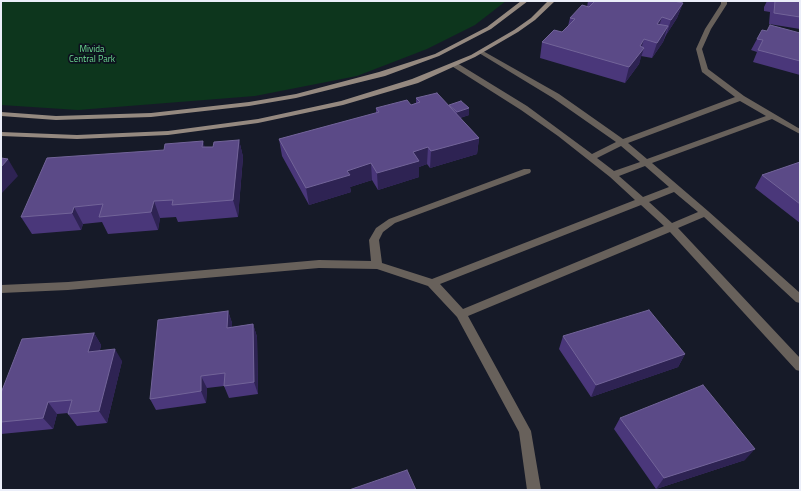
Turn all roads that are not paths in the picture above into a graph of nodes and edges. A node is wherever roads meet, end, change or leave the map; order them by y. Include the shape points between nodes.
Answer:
1 (525, 1) edge
2 (552, 1) edge
3 (724, 1) edge
4 (481, 52) junction
5 (454, 65) junction
6 (741, 98) junction
7 (1, 114) edge
8 (772, 116) junction
9 (800, 132) edge
10 (1, 134) edge
11 (622, 142) junction
12 (591, 158) junction
13 (646, 162) junction
14 (527, 171) dead end
15 (612, 175) junction
16 (675, 188) junction
17 (642, 201) junction
18 (705, 213) junction
19 (671, 227) junction
20 (377, 265) junction
21 (432, 283) junction
22 (1, 289) edge
23 (800, 299) edge
24 (461, 314) junction
25 (800, 366) edge
26 (534, 490) edge

1 - 7 street via 489,28 437,54 382,74 304,94 249,104 151,115 56,118
2 - 4 street via 533,19
3 - 6 street via 698,49 705,70
4 - 5 street
4 - 11 street via 556,96
5 - 10 street via 388,90 342,103 302,113 221,127 122,136
5 - 12 street via 524,108
6 - 8 street
6 - 11 street
8 - 9 street
8 - 13 street
11 - 12 street
11 - 13 street
12 - 15 street
13 - 15 street
13 - 16 street
14 - 20 street via 392,221 379,230 374,240
15 - 17 street
16 - 17 street
16 - 18 street
17 - 19 street
17 - 21 street
18 - 19 street
18 - 23 street
19 - 24 street
19 - 25 street
20 - 21 street
20 - 22 street via 319,264 68,286
21 - 24 street
24 - 26 street via 525,431

